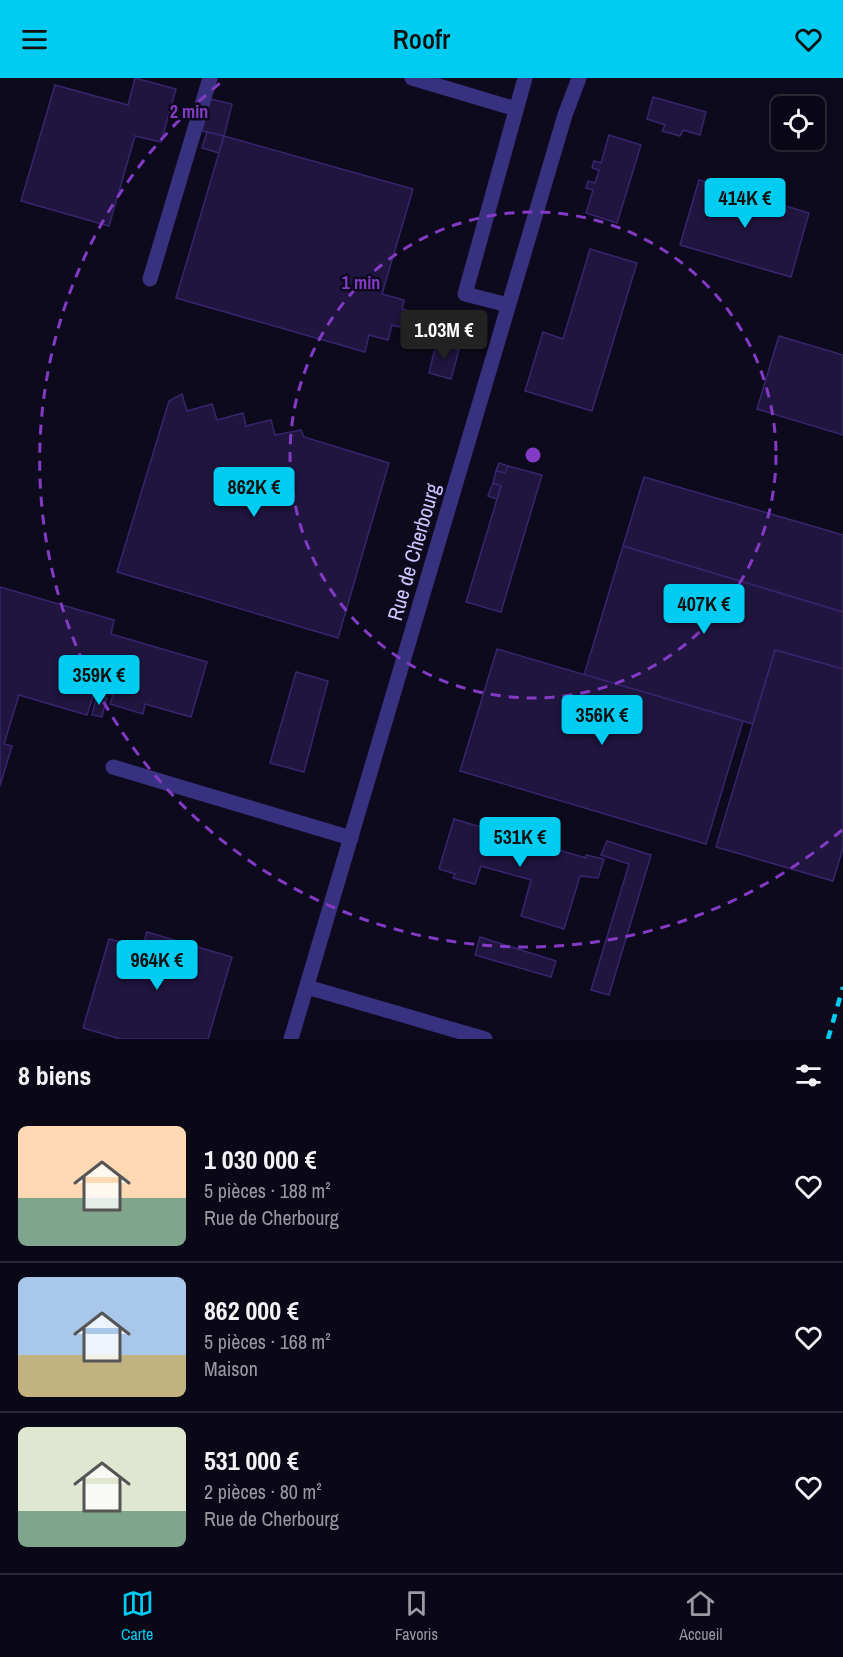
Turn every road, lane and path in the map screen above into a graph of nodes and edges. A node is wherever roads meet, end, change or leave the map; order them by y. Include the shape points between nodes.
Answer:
1 (210, 78) edge
2 (412, 78) edge
3 (525, 78) edge
4 (579, 78) edge
5 (516, 109) junction
6 (150, 279) dead end
7 (508, 305) junction
8 (113, 767) dead end
9 (351, 838) junction
10 (307, 987) junction
11 (291, 1039) edge
12 (486, 1039) edge

1 - 6 street
2 - 5 street
3 - 5 street
4 - 7 street, Rue de Cherbourg
5 - 7 street via 465,294
7 - 9 street, Rue de Cherbourg
8 - 9 street
9 - 10 street, Rue de Cherbourg
10 - 11 street, Rue de Cherbourg
10 - 12 street

